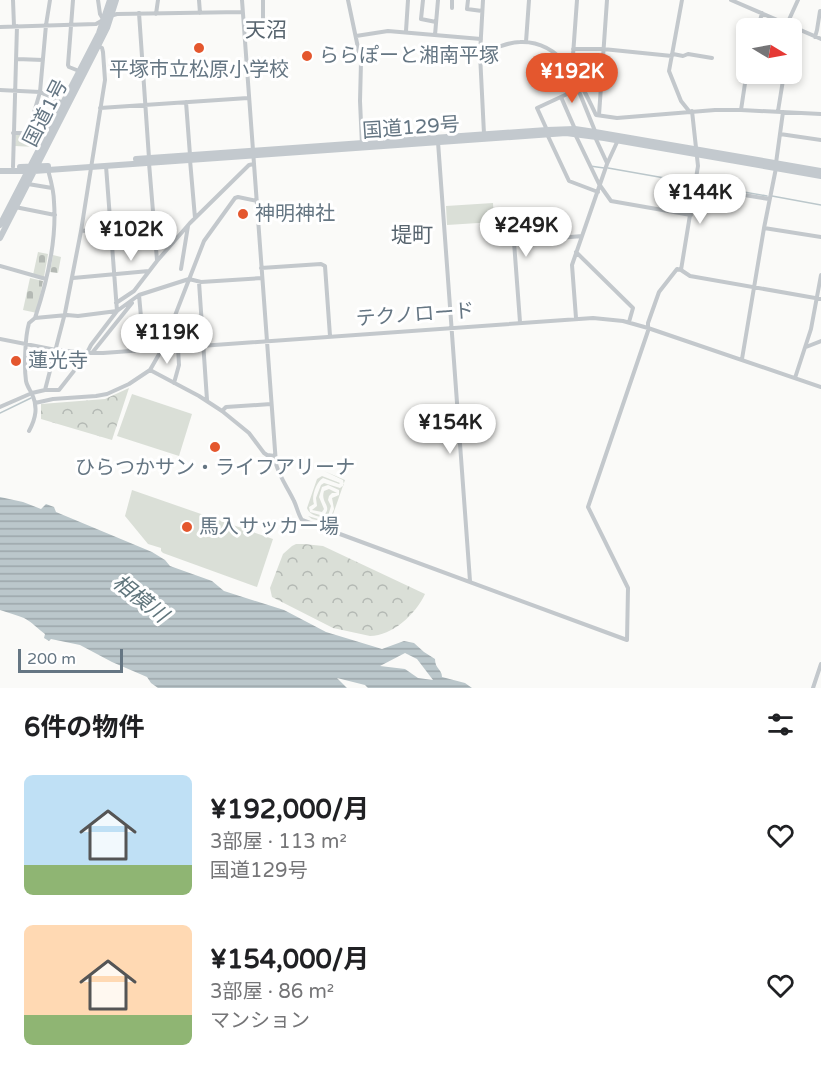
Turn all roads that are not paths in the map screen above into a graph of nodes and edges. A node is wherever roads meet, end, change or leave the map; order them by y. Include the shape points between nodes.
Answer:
1 (13, 0) edge
2 (50, 0) edge
3 (73, 0) edge
4 (98, 0) edge
5 (110, 0) edge
6 (116, 0) edge
7 (158, 0) edge
8 (199, 0) edge
9 (242, 0) edge
10 (263, 0) edge
11 (348, 0) edge
12 (408, 0) edge
13 (423, 0) edge
14 (438, 0) edge
15 (452, 0) edge
16 (468, 0) edge
17 (483, 0) edge
18 (529, 0) edge
19 (577, 0) edge
20 (607, 0) edge
21 (682, 0) edge
22 (731, 0) edge
23 (798, 0) edge
24 (738, 2) edge
25 (452, 8) dead end
26 (482, 11) junction
27 (821, 11) edge
28 (242, 12) junction
29 (112, 13) junction
30 (200, 13) junction
31 (762, 13) junction
32 (139, 14) junction
33 (156, 14) junction
34 (761, 18) edge
35 (773, 18) edge
36 (790, 18) edge
37 (263, 21) dead end
38 (436, 22) junction
39 (104, 23) junction
40 (71, 24) junction
41 (46, 25) junction
42 (16, 26) junction
43 (0, 27) edge
44 (802, 31) edge
45 (406, 32) junction
46 (435, 35) junction
47 (356, 36) junction
48 (815, 37) junction
49 (481, 39) junction
50 (821, 39) edge
51 (526, 42) junction
52 (98, 46) junction
53 (573, 49) junction
54 (603, 49) junction
55 (480, 54) junction
56 (672, 55) junction
57 (712, 58) dead end
58 (16, 59) junction
59 (43, 60) junction
60 (572, 69) junction
61 (79, 72) junction
62 (745, 84) edge
63 (783, 84) edge
64 (0, 90) edge
65 (15, 91) junction
66 (40, 92) junction
67 (561, 97) junction
68 (248, 98) junction
69 (186, 102) junction
70 (63, 103) junction
71 (145, 105) junction
72 (100, 108) junction
73 (741, 110) junction
74 (781, 111) junction
75 (691, 112) junction
76 (821, 114) edge
77 (599, 115) junction
78 (547, 132) junction
79 (575, 132) junction
80 (13, 133) junction
81 (28, 133) junction
82 (484, 134) junction
83 (595, 134) junction
84 (780, 134) junction
85 (43, 140) junction
86 (437, 140) junction
87 (618, 140) junction
88 (821, 140) edge
89 (362, 145) junction
90 (697, 152) junction
91 (253, 153) junction
92 (190, 158) junction
93 (149, 160) junction
94 (608, 163) junction
95 (254, 164) junction
96 (92, 165) junction
97 (106, 165) junction
98 (776, 165) junction
99 (13, 167) junction
100 (0, 169) edge
101 (32, 169) junction
102 (48, 170) junction
103 (821, 171) edge
104 (821, 176) edge
105 (28, 184) junction
106 (600, 186) junction
107 (695, 187) junction
108 (52, 188) junction
109 (598, 192) junction
110 (769, 199) junction
111 (257, 201) junction
112 (15, 207) junction
113 (55, 215) junction
114 (691, 215) junction
115 (195, 218) junction
116 (0, 225) edge
117 (154, 225) junction
118 (188, 226) junction
119 (111, 228) junction
120 (764, 228) junction
121 (81, 231) junction
122 (582, 236) junction
123 (821, 237) edge
124 (0, 238) edge
125 (576, 252) junction
126 (157, 261) junction
127 (0, 266) edge
128 (261, 268) junction
129 (181, 269) dead end
130 (681, 270) junction
131 (150, 271) junction
132 (114, 274) junction
133 (821, 275) edge
134 (73, 278) junction
135 (262, 278) junction
136 (46, 279) junction
137 (189, 279) junction
138 (199, 282) junction
139 (754, 288) junction
140 (139, 295) junction
141 (819, 299) edge
142 (116, 303) junction
143 (117, 311) junction
144 (64, 316) junction
145 (35, 318) junction
146 (576, 318) junction
147 (520, 322) junction
148 (629, 322) junction
149 (452, 327) junction
150 (648, 328) junction
151 (330, 336) junction
152 (1, 339) edge
153 (267, 341) junction
154 (821, 341) edge
155 (26, 344) junction
156 (203, 346) junction
157 (806, 347) junction
158 (178, 348) junction
159 (162, 349) junction
160 (56, 350) junction
161 (144, 350) junction
162 (89, 354) junction
163 (742, 359) junction
164 (150, 370) junction
165 (795, 378) junction
166 (174, 383) junction
167 (821, 387) edge
168 (45, 390) junction
169 (32, 393) junction
170 (207, 400) junction
171 (35, 403) junction
172 (272, 404) junction
173 (0, 407) edge
174 (222, 411) junction
175 (29, 431) dead end
176 (275, 456) junction
177 (470, 581) junction
178 (821, 664) edge
179 (813, 688) edge

1 - 42 street
2 - 41 street
3 - 40 street
4 - 39 street
5 - 29 highway, 国道1号
6 - 29 highway, 国道1号
7 - 33 street
8 - 30 street
9 - 28 street
10 - 37 street
11 - 47 street
12 - 45 street
13 - 38 street via 421,19
14 - 38 street
15 - 25 street
16 - 26 street via 467,9
17 - 26 street
18 - 51 street
19 - 53 street
20 - 54 street
21 - 56 street
22 - 24 street
23 - 36 street
24 - 31 street
26 - 49 street
27 - 48 street
28 - 30 street
28 - 68 street
29 - 32 street
29 - 39 highway, 国道1号
30 - 33 street
31 - 34 street
31 - 35 street
32 - 33 street
32 - 71 street
38 - 46 street
39 - 40 street
39 - 52 highway, 国道1号
39 - 61 highway, 国道1号
40 - 41 street
40 - 61 street via 68,65
41 - 42 street
41 - 59 street
42 - 43 street
42 - 58 street
44 - 48 street
45 - 46 street
45 - 47 street via 388,30
46 - 49 street
47 - 89 street via 362,68
48 - 50 street
49 - 55 street
51 - 55 street via 500,45
51 - 60 street via 542,46
52 - 72 street via 104,52 105,76
52 - 101 highway, 国道1号
53 - 54 street
53 - 60 street
54 - 56 street
54 - 77 street
55 - 82 street
56 - 57 street
56 - 75 street via 670,76 681,101
58 - 59 street
58 - 65 street
59 - 66 street
60 - 77 street
61 - 70 highway, 国道1号
62 - 73 street
63 - 74 street
64 - 65 street
65 - 66 street
65 - 80 street
66 - 70 street
66 - 81 street
67 - 78 street via 537,108
67 - 79 street
67 - 83 street via 578,89
68 - 69 street
68 - 91 street
69 - 71 street
69 - 92 street
70 - 85 highway, 国道1号
71 - 72 street
71 - 93 street
72 - 96 street
73 - 74 street
73 - 75 street
74 - 76 street
74 - 84 street
75 - 77 street via 617,118
75 - 90 street
78 - 79 highway, 国道129号
78 - 82 highway, 国道129号
78 - 86 highway, 国道129号
78 - 109 street via 569,181
79 - 83 highway, 国道129号
79 - 106 street
80 - 81 street
80 - 99 street
81 - 85 street
82 - 86 highway, 国道129号
83 - 87 highway, 国道129号
83 - 90 highway, 国道129号
83 - 94 street
84 - 88 street
84 - 98 street
85 - 101 highway, 国道1号
86 - 89 highway, 国道129号
86 - 149 street
87 - 90 highway, 国道129号
87 - 94 street
89 - 91 highway, 国道129号
90 - 98 highway, 国道129号
90 - 107 street
91 - 92 highway, 国道129号
91 - 95 street
92 - 93 highway, 国道129号
92 - 115 street
93 - 96 highway, 国道129号
93 - 97 highway, 国道129号
93 - 117 street
94 - 106 street
95 - 111 street
95 - 115 street
96 - 97 highway, 国道129号
96 - 101 highway, 国道129号
96 - 102 highway, 国道129号
96 - 121 street
97 - 119 street
98 - 103 highway, 国道129号
98 - 104 highway, 国道129号
98 - 110 street
99 - 100 highway, 国道129号
99 - 101 highway, 国道129号
100 - 101 highway, 国道129号
101 - 102 highway, 国道129号
101 - 105 highway, 国道1号
101 - 116 highway, 国道1号
102 - 108 street
105 - 108 street
105 - 112 highway, 国道1号
106 - 109 street
106 - 114 street via 614,202
107 - 110 street
107 - 114 street
108 - 113 street
109 - 122 street
110 - 120 street
111 - 128 street
111 - 137 street via 235,198 204,241
112 - 113 street
112 - 124 highway, 国道1号
113 - 136 street
114 - 130 street
115 - 118 street
117 - 119 street
117 - 126 street
118 - 126 street
118 - 129 street
119 - 121 street
119 - 132 street
120 - 123 street
120 - 139 street
121 - 134 street
122 - 125 street
122 - 147 street via 514,242
125 - 146 street via 572,265
125 - 148 street via 633,309
126 - 131 street
127 - 136 street
128 - 135 street
128 - 151 street via 324,265
130 - 139 street via 690,276
130 - 150 street via 677,269 659,292
131 - 132 street
131 - 142 street via 134,291
132 - 134 street
132 - 142 street
133 - 141 street
134 - 144 street
135 - 138 street
135 - 153 street
136 - 145 street
137 - 138 street
137 - 140 street
137 - 159 street
138 - 156 street
139 - 141 street
139 - 163 street
140 - 143 street
140 - 161 street
140 - 162 street
141 - 157 street
142 - 143 street
143 - 144 street
143 - 162 street via 91,345
144 - 145 street
144 - 160 street
145 - 155 street via 29,323
146 - 147 street, テクノロード
146 - 148 street, テクノロード
147 - 149 street, テクノロード
148 - 150 street, テクノロード
149 - 151 street, テクノロード
149 - 177 street
150 - 163 street, テクノロード
150 - 177 street via 588,507 628,588 627,640
151 - 153 street, テクノロード
152 - 155 street, テクノロード
153 - 156 street, テクノロード
153 - 172 street
154 - 157 street
155 - 160 street, テクノロード
155 - 169 street via 26,383
156 - 158 street, テクノロード
156 - 170 street
157 - 165 street
158 - 159 street, テクノロード
158 - 166 street
159 - 161 street, テクノロード
159 - 164 street
160 - 162 street, テクノロード
160 - 168 street
161 - 162 street, テクノロード
162 - 168 street via 59,390
163 - 165 street, テクノロード
164 - 166 street
164 - 171 street via 106,394
165 - 167 street, テクノロード
166 - 170 street
168 - 169 street
169 - 171 street
169 - 173 street
170 - 174 street
171 - 175 street via 36,415
172 - 174 street via 226,407
172 - 176 street
174 - 176 street via 249,433 264,453
176 - 177 street via 279,474 302,520
178 - 179 street

